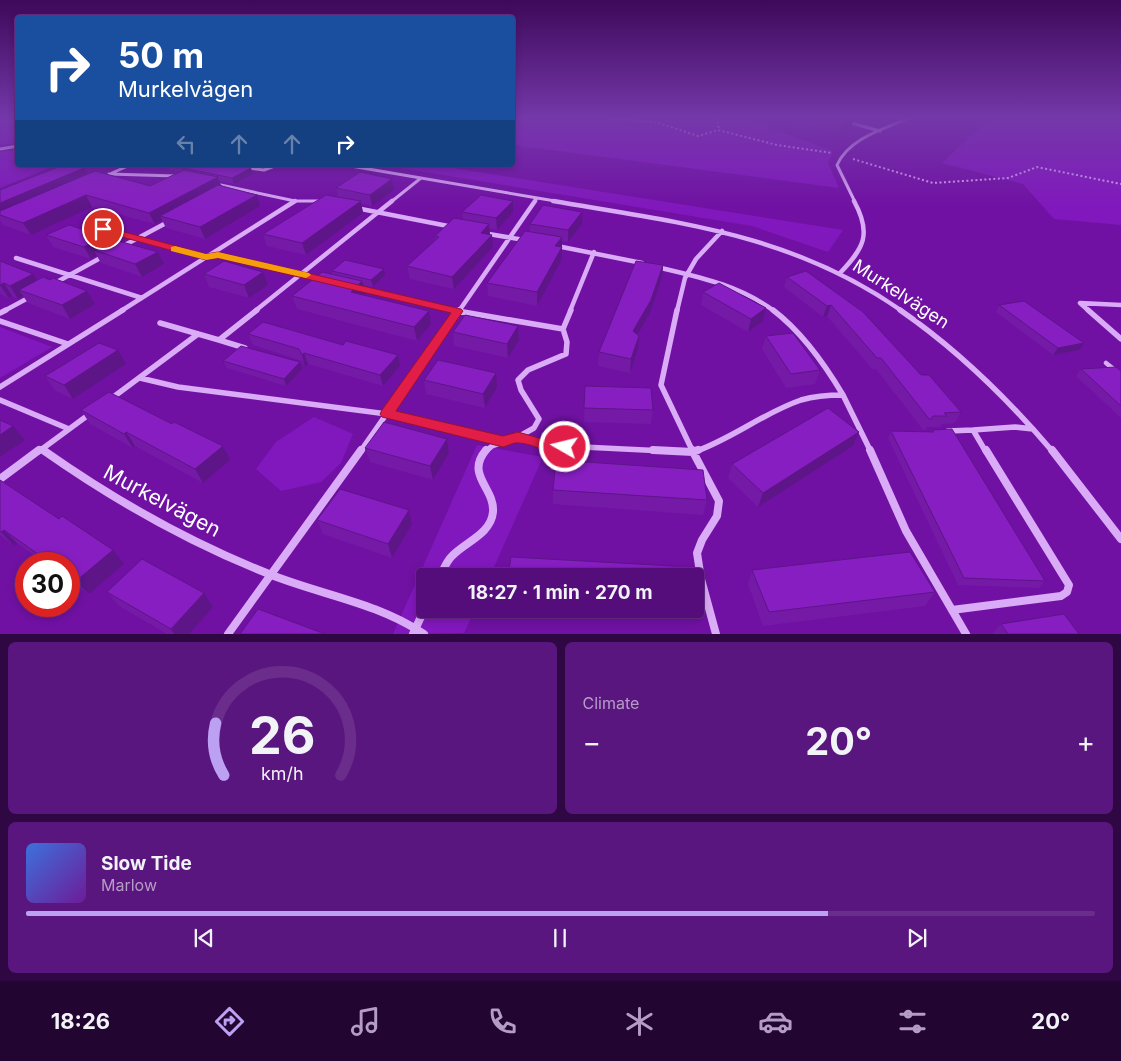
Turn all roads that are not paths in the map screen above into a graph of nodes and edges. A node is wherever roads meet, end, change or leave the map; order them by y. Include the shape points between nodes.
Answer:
1 (850, 148) edge
2 (125, 167) edge
3 (240, 167) edge
4 (270, 167) edge
5 (357, 167) edge
6 (109, 174) junction
7 (185, 177) edge
8 (100, 178) edge
9 (421, 178) junction
10 (213, 183) edge
11 (232, 187) junction
12 (224, 192) edge
13 (537, 198) junction
14 (295, 201) junction
15 (332, 203) edge
16 (350, 207) edge
17 (378, 212) junction
18 (171, 220) edge
19 (86, 224) dead end
20 (462, 229) edge
21 (722, 231) junction
22 (480, 232) edge
23 (510, 237) junction
24 (136, 239) junction
25 (527, 240) edge
26 (553, 245) edge
27 (120, 248) edge
28 (594, 252) junction
29 (111, 253) edge
30 (206, 257) junction
31 (16, 258) dead end
32 (645, 264) edge
33 (652, 266) edge
34 (688, 272) junction
35 (840, 273) junction
36 (302, 274) junction
37 (70, 275) junction
38 (331, 281) edge
39 (52, 285) edge
40 (351, 286) edge
41 (35, 294) edge
42 (142, 298) junction
43 (1121, 305) edge
44 (458, 311) junction
45 (0, 313) edge
46 (0, 321) edge
47 (160, 323) dead end
48 (563, 329) junction
49 (198, 334) junction
50 (1121, 339) edge
51 (219, 340) junction
52 (68, 344) junction
53 (256, 351) edge
54 (1106, 363) dead end
55 (1121, 375) edge
56 (140, 378) junction
57 (0, 387) edge
58 (843, 395) junction
59 (0, 400) edge
60 (108, 401) edge
61 (100, 406) edge
62 (387, 414) junction
63 (69, 429) junction
64 (973, 430) junction
65 (1034, 430) junction
66 (937, 432) edge
67 (518, 437) junction
68 (503, 442) junction
69 (41, 449) junction
70 (693, 452) junction
71 (0, 479) edge
72 (1121, 539) edge
73 (444, 568) edge
74 (271, 575) junction
75 (952, 610) junction
76 (420, 618) edge
77 (414, 630) edge
78 (228, 634) edge
79 (424, 634) edge
80 (716, 634) edge
81 (966, 634) edge

1 - 35 street via 837,165 862,217 866,237 859,254
2 - 6 street
3 - 4 street via 261,170
5 - 9 street, Murkelvägen
6 - 7 street
6 - 8 street
9 - 13 street, Murkelvägen
9 - 17 street
10 - 11 street
11 - 12 street
11 - 14 street
13 - 21 street, Murkelvägen
13 - 23 street
14 - 15 street
14 - 30 street
16 - 17 street
17 - 20 street
17 - 36 street
18 - 24 street
19 - 24 street
21 - 34 street
21 - 35 street, Murkelvägen via 780,248
22 - 23 street
23 - 25 street
23 - 44 street
24 - 27 street
24 - 30 street
26 - 28 street
28 - 32 street
28 - 48 street
29 - 37 street
30 - 36 street via 218,255
30 - 42 street
31 - 37 street
33 - 34 street
34 - 58 street via 748,294 766,305 817,356
34 - 70 street via 661,385
35 - 65 street, Murkelvägen via 891,302 935,334 984,376
36 - 38 street
36 - 51 street
37 - 39 street
37 - 42 street
40 - 44 street
41 - 45 street
42 - 52 street
43 - 50 street via 1080,303
44 - 48 street
44 - 62 street
46 - 52 street
47 - 49 street
48 - 67 street via 568,342 566,354 526,371 518,380 539,419 534,429
49 - 51 street
49 - 56 street
51 - 53 street
52 - 57 street
54 - 55 lane
56 - 60 street
56 - 62 street via 178,387
58 - 70 street via 793,402 722,442
58 - 75 street via 906,530
59 - 63 street
61 - 63 street
62 - 68 street
62 - 74 street
63 - 69 street
64 - 65 street via 1015,427
64 - 66 street
64 - 75 street via 1069,585 1061,596
65 - 72 street, Murkelvägen
67 - 68 street
67 - 70 street via 542,445 565,447
68 - 73 street via 492,445 481,455 477,467 492,500 490,524
69 - 71 street
69 - 74 street, Murkelvägen via 82,479 145,515
70 - 80 street via 719,501 715,522 696,556
74 - 77 street, Murkelvägen via 385,613
74 - 78 street
75 - 81 street
76 - 77 street
77 - 79 street, Murkelvägen

